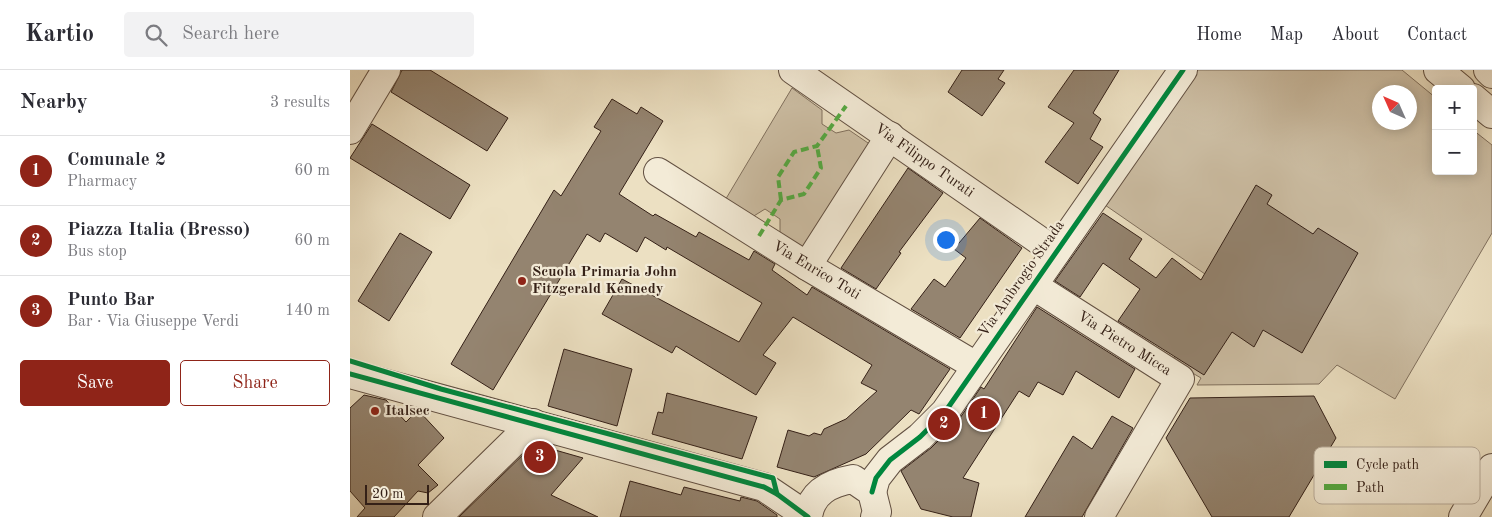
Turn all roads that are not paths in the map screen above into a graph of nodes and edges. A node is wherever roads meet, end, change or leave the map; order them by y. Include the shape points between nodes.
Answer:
1 (386, 70) edge
2 (793, 70) edge
3 (1183, 70) edge
4 (1438, 70) edge
5 (1488, 70) edge
6 (1492, 74) edge
7 (1456, 85) edge
8 (1477, 101) edge
9 (1492, 114) edge
10 (350, 130) edge
11 (890, 136) junction
12 (658, 172) dead end
13 (1056, 252) junction
14 (807, 266) junction
15 (1034, 286) junction
16 (976, 366) junction
17 (351, 376) edge
18 (533, 423) junction
19 (1492, 468) edge
20 (1480, 488) edge
21 (1471, 504) edge
22 (879, 510) edge
23 (808, 516) edge
24 (437, 517) edge
25 (1099, 517) edge
26 (1463, 517) edge

1 - 10 street
2 - 11 street, Via Filippo Turati
3 - 13 street, Via Ambrogio Strada
4 - 7 street
5 - 6 street
8 - 9 street
11 - 13 street, Via Filippo Turati
11 - 14 street
12 - 14 street, Via Enrico Toti
13 - 15 street, Via Ambrogio Strada
14 - 16 street, Via Enrico Toti
15 - 16 street, Via Ambrogio Strada
15 - 25 street, Via Pietro Micca via 1180,379
16 - 22 street, Via Ambrogio Strada via 946,412 890,460 876,478
17 - 18 street
18 - 23 street via 764,488
18 - 24 street
19 - 20 street
21 - 26 street
22 - 23 street via 852,479 829,484 813,498

